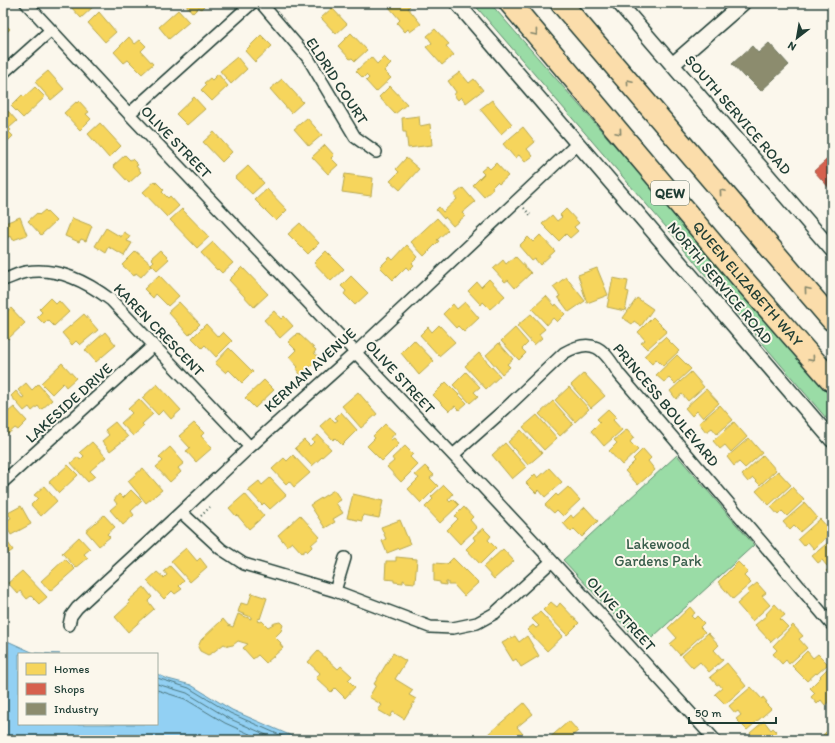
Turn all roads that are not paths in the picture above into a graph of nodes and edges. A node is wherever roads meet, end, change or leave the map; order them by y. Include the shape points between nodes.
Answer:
1 (26, 3) edge
2 (252, 3) edge
3 (261, 3) edge
4 (457, 3) edge
5 (510, 3) edge
6 (561, 3) edge
7 (619, 3) edge
8 (743, 3) edge
9 (51, 30) junction
10 (672, 65) junction
11 (3, 73) edge
12 (129, 114) junction
13 (578, 143) junction
14 (376, 152) dead end
15 (832, 250) edge
16 (3, 280) edge
17 (832, 320) edge
18 (154, 345) junction
19 (356, 352) junction
20 (832, 381) edge
21 (832, 440) edge
22 (250, 447) junction
23 (453, 456) junction
24 (3, 482) edge
25 (181, 512) junction
26 (345, 558) dead end
27 (552, 561) junction
28 (335, 591) junction
29 (70, 625) dead end
30 (832, 625) edge
31 (715, 740) edge

1 - 9 street, OLIVE STREET
2 - 12 street
3 - 14 street, ELDRID COURT via 308,58 355,137
4 - 13 street, NORTH SERVICE ROAD
5 -> 20 highway, QUEEN ELIZABETH WAY / QEW via 739,275
17 -> 6 highway, QEW
7 - 10 street, SOUTH SERVICE ROAD
8 - 10 street
9 - 11 street
9 - 12 street, OLIVE STREET
10 - 15 street, SOUTH SERVICE ROAD
12 - 19 street, OLIVE STREET
13 - 19 street, KERMAN AVENUE
13 - 21 street, NORTH SERVICE ROAD
16 - 18 street, KAREN CRESCENT via 26,272 70,276 94,287 111,300
18 - 22 street, KAREN CRESCENT
18 - 24 street, LAKESIDE DRIVE
19 - 22 street, KERMAN AVENUE
19 - 23 street, OLIVE STREET
22 - 25 street, KERMAN AVENUE
23 - 27 street, OLIVE STREET
23 - 30 street, PRINCESS BOULEVARD via 564,353 575,347 595,347 610,359 619,374
25 - 28 street via 221,549 244,564
25 - 29 street, KERMAN AVENUE via 76,608 71,616
26 - 28 street
27 - 28 street via 495,613 477,623 453,628 430,627
27 - 31 street, OLIVE STREET

